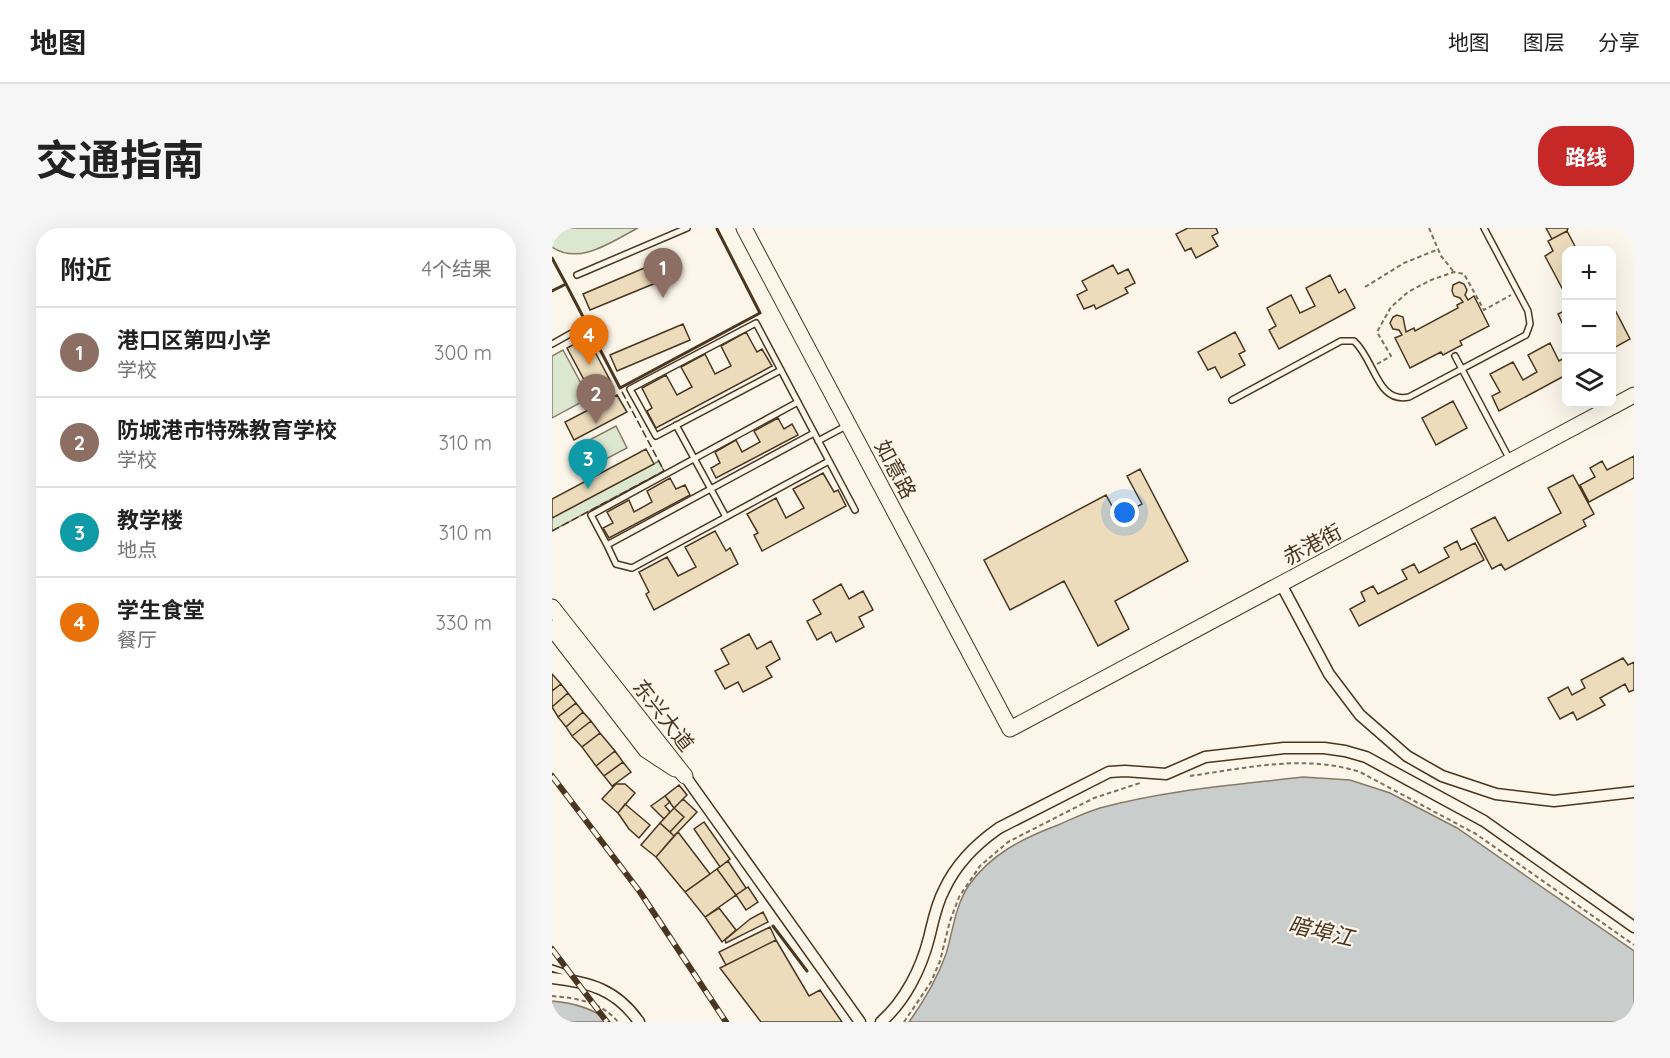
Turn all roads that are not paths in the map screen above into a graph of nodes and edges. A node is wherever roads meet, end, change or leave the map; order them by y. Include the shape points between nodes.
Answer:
1 (687, 228) edge
2 (744, 228) edge
3 (1484, 228) edge
4 (577, 275) dead end
5 (577, 330) dead end
6 (552, 344) edge
7 (1455, 356) dead end
8 (1462, 369) junction
9 (780, 370) junction
10 (1634, 395) edge
11 (1232, 400) dead end
12 (798, 402) junction
13 (676, 425) junction
14 (849, 425) junction
15 (814, 433) junction
16 (818, 441) junction
17 (694, 459) junction
18 (829, 461) junction
19 (1510, 461) junction
20 (710, 489) junction
21 (855, 510) dead end
22 (726, 518) junction
23 (606, 545) junction
24 (1281, 584) junction
25 (552, 607) edge
26 (552, 628) edge
27 (1010, 729) joint
28 (685, 776) junction
29 (1634, 792) edge
30 (1634, 927) edge
31 (552, 968) edge
32 (552, 978) edge
33 (570, 980) junction
34 (639, 1022) edge
35 (860, 1022) edge
36 (881, 1022) edge

1 - 4 lane
2 - 14 street, 如意路
3 - 8 lane via 1528,311 1530,324 1526,335
5 - 6 lane
7 - 8 lane
8 - 11 lane via 1399,399 1384,389 1362,349 1354,341 1341,341
8 - 19 lane
9 - 12 lane
9 - 13 lane
9 - 13 lane via 756,323 630,389 656,436
10 - 19 street, 赤港街
12 - 15 lane
12 - 17 lane
13 - 17 lane
14 - 16 lane
14 - 27 street, 如意路
15 - 16 lane
15 - 20 lane
16 - 18 lane
17 - 20 lane
17 - 23 lane via 591,515
18 - 21 lane
18 - 22 lane
19 - 24 street, 赤港街
20 - 22 lane
20 - 23 lane
22 - 23 lane via 632,568 616,564
24 - 27 street, 赤港街
24 - 29 street via 1329,674 1360,715 1407,756 1442,776 1496,794 1554,801
25 - 28 street, 东兴大道
26 - 28 street, 东兴大道 via 646,750
28 - 35 street
30 - 36 street via 1484,821 1366,757 1324,748 1284,748 1205,757 1166,774 1109,772 982,839 944,889 916,974
31 - 33 lane via 564,972
32 - 33 street
33 - 34 street via 609,992

